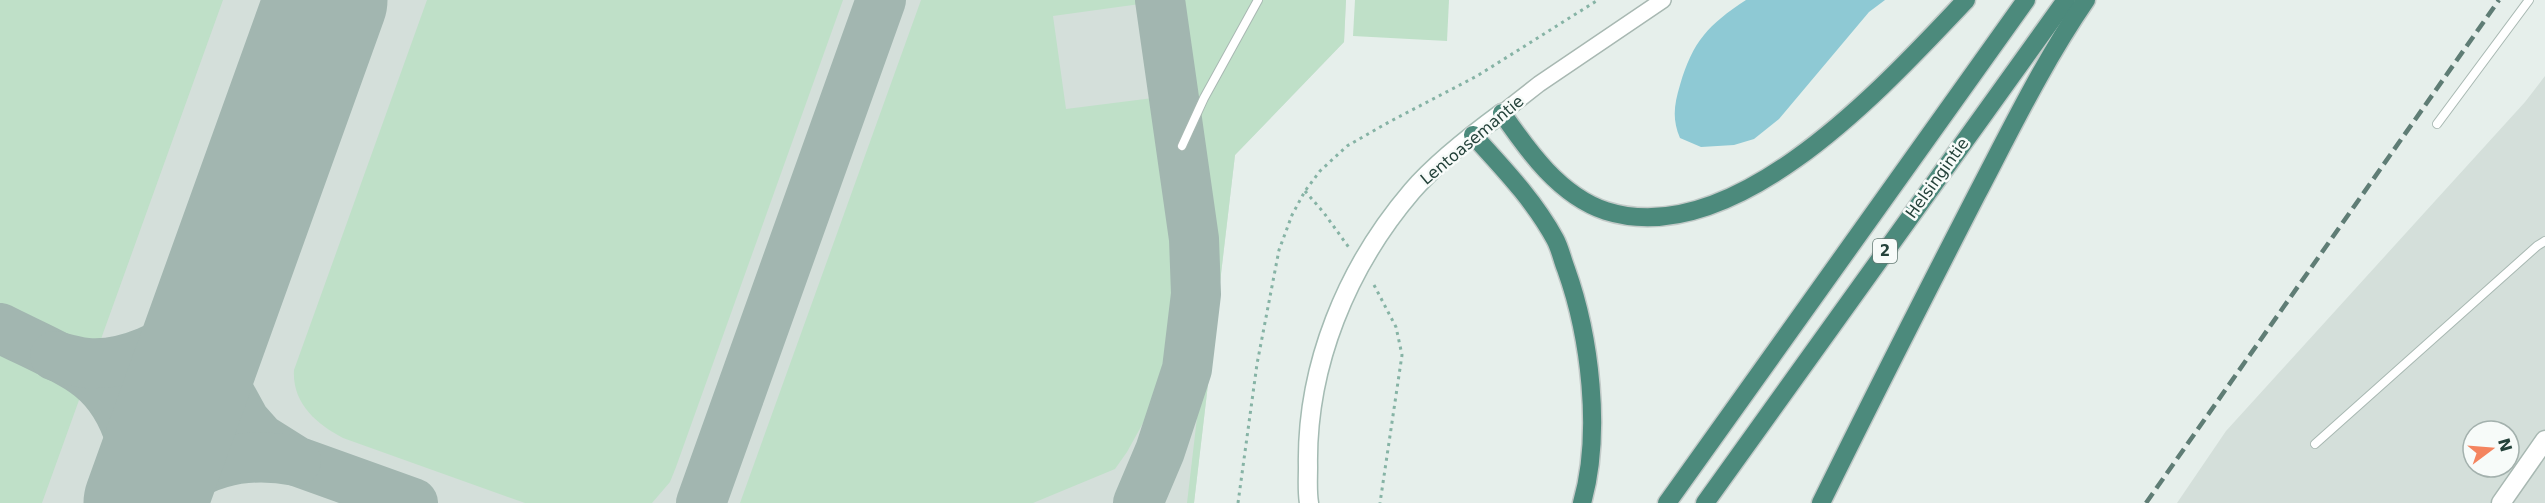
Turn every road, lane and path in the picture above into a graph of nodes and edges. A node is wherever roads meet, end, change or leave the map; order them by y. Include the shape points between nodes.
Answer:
1 (1258, 0) edge
2 (1598, 0) edge
3 (1663, 0) edge
4 (1966, 0) edge
5 (2026, 0) edge
6 (2066, 0) edge
7 (2086, 0) edge
8 (2529, 0) edge
9 (1502, 113) junction
10 (2437, 124) dead end
11 (1473, 135) junction
12 (1182, 146) dead end
13 (1305, 191) junction
14 (2545, 241) edge
15 (1352, 252) dead end
16 (1374, 285) dead end
17 (2545, 441) edge
18 (2316, 444) dead end
19 (1238, 503) edge
20 (1309, 503) edge
21 (1380, 503) edge
22 (1582, 503) edge
23 (1667, 503) edge
24 (1705, 503) edge
25 (1821, 503) edge
26 (2501, 503) edge

1 - 12 lane
2 - 13 path via 1477,76 1347,147
3 - 9 street, Lentoasemantie
4 - 9 highway via 1845,121 1750,187 1689,212 1630,216 1605,211 1583,200 1554,179
5 - 23 highway, Helsingintie / 2
6 - 24 highway, Helsingintie / 2
7 - 25 highway via 2006,140
8 - 10 lane
9 - 11 main road, Lentoasemantie
11 - 20 main road, Lentoasemantie via 1413,190 1373,245 1337,312 1311,404 1307,449
11 - 22 highway via 1528,199 1556,240 1575,296 1587,350 1591,403 1590,453
13 - 15 path
13 - 19 path via 1279,250 1257,364
14 - 18 lane
16 - 21 path via 1393,319 1402,355
17 - 26 main road

